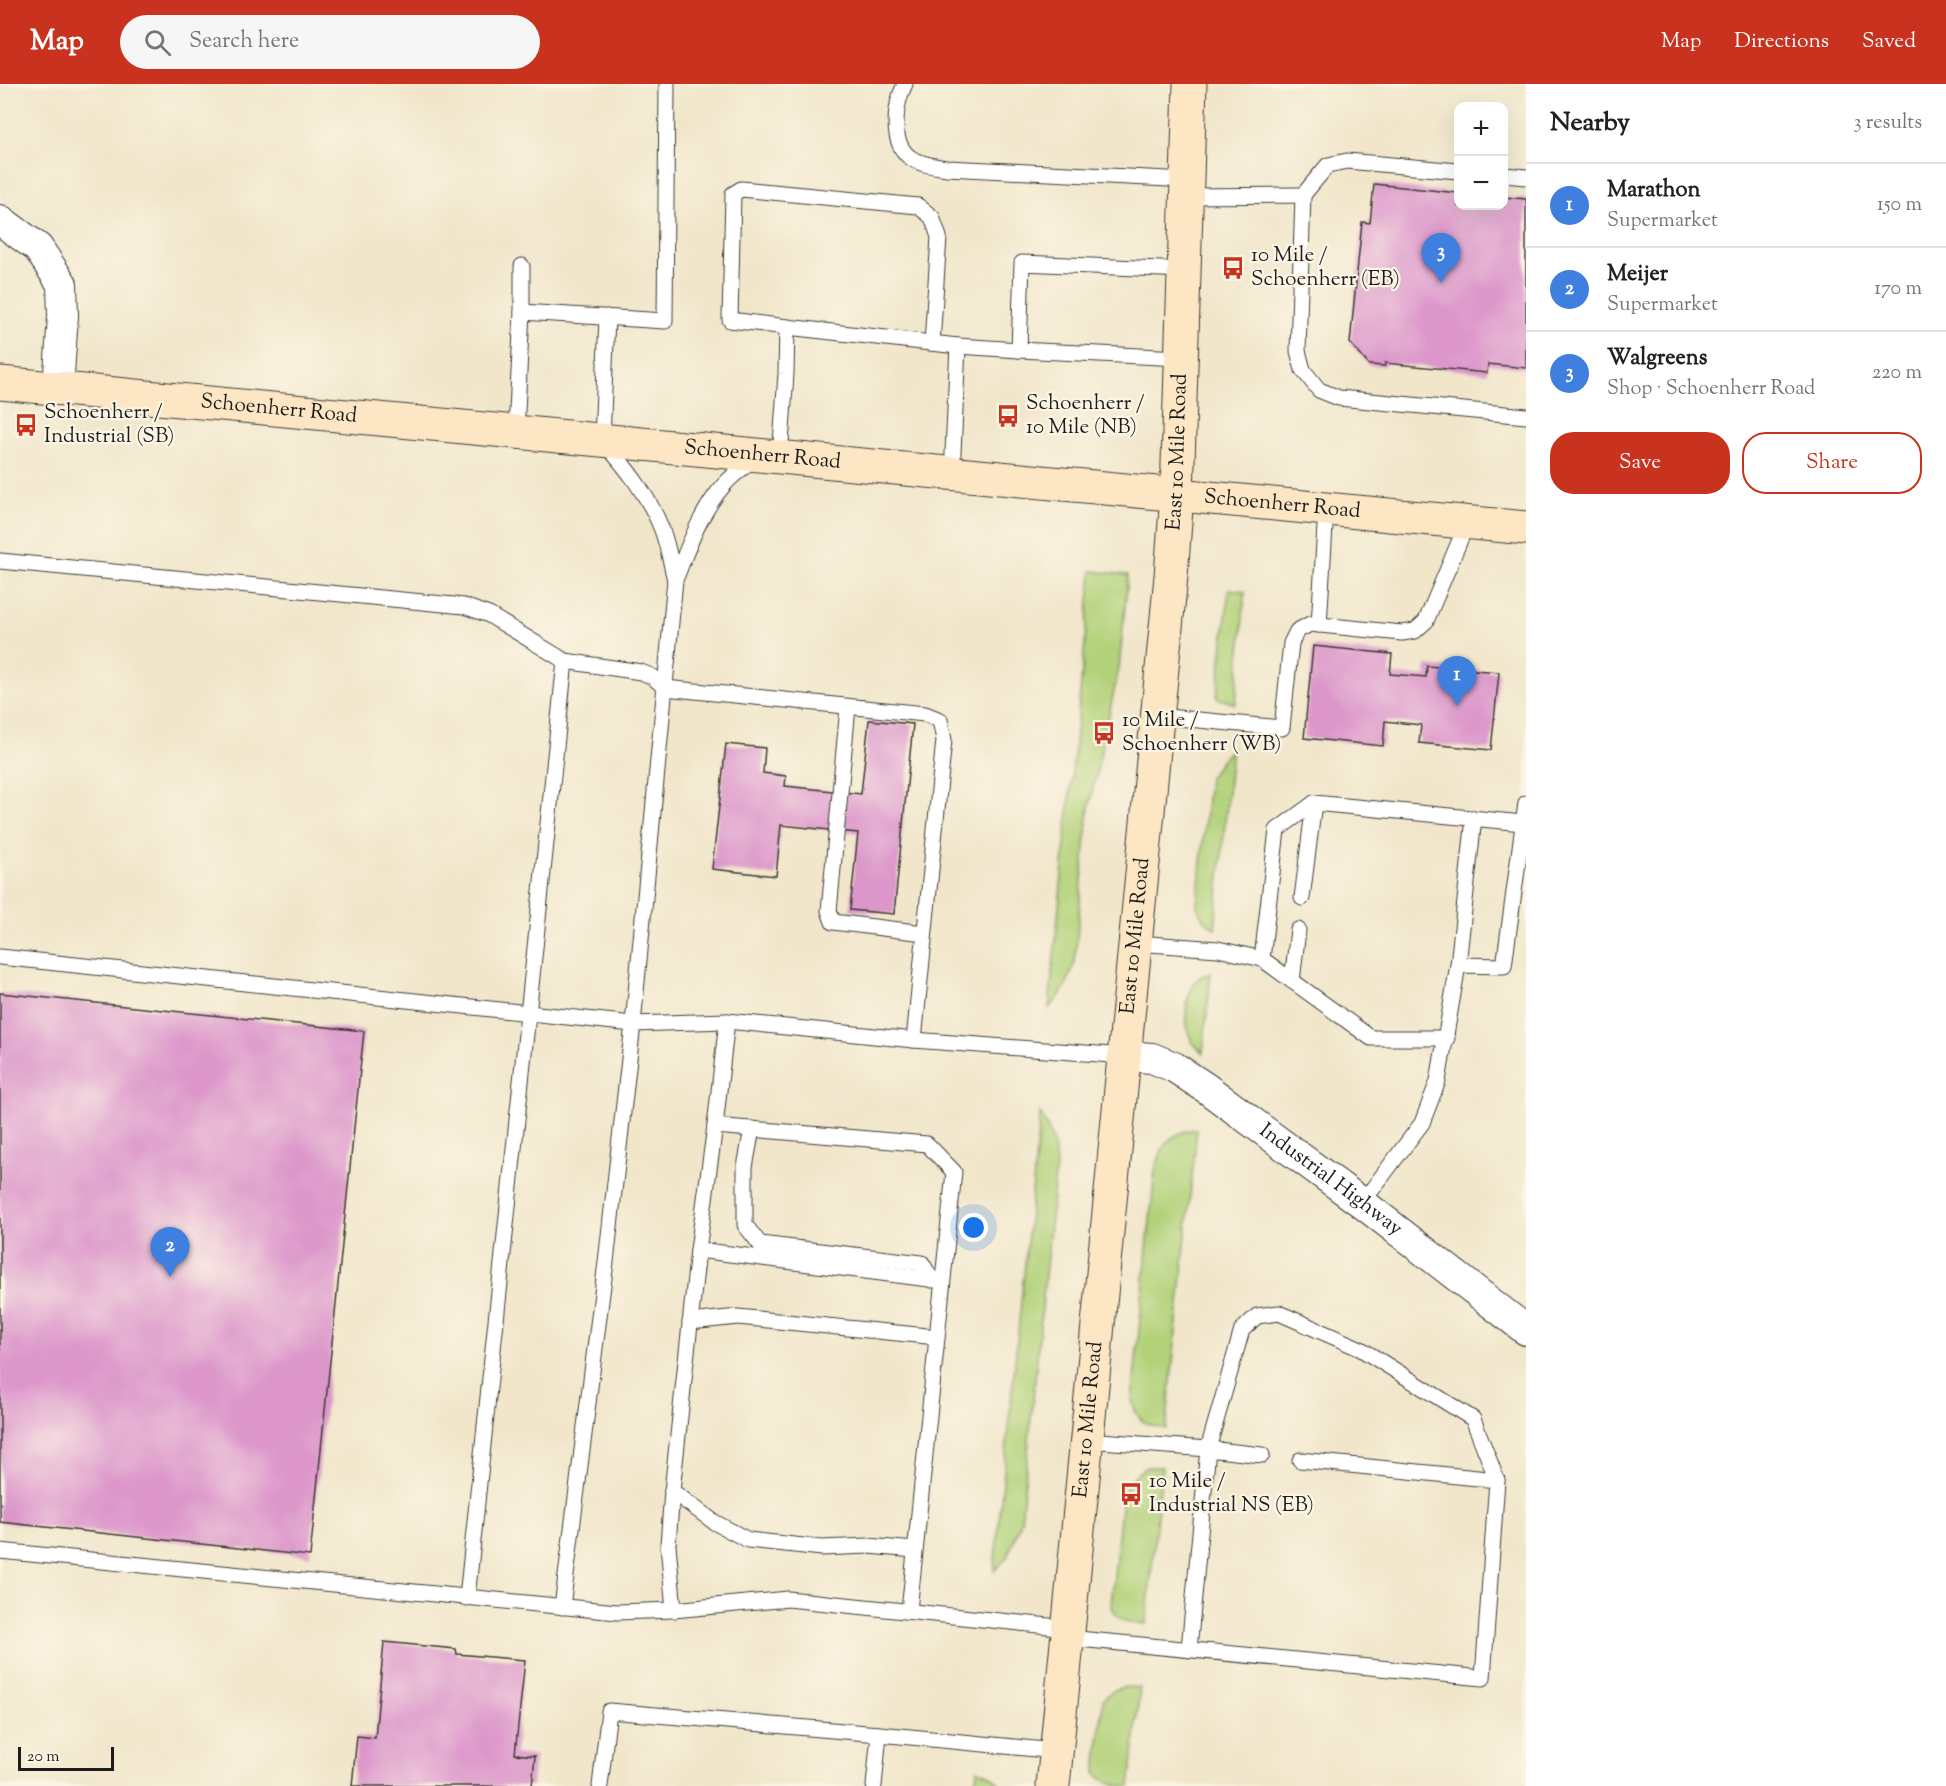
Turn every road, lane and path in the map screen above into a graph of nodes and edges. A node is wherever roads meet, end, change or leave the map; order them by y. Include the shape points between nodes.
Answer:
1 (667, 84) edge
2 (905, 84) edge
3 (1190, 84) edge
4 (1454, 171) edge
5 (1508, 175) edge
6 (1526, 177) edge
7 (1187, 188) junction
8 (1304, 195) junction
9 (0, 220) edge
10 (522, 267) dead end
11 (1184, 270) junction
12 (522, 312) junction
13 (607, 317) junction
14 (787, 327) junction
15 (932, 343) junction
16 (958, 346) junction
17 (1019, 350) junction
18 (1180, 358) junction
19 (0, 383) edge
20 (58, 388) junction
21 (1526, 416) edge
22 (516, 431) junction
23 (602, 440) junction
24 (769, 456) junction
25 (952, 474) junction
26 (1177, 495) junction
27 (1326, 510) junction
28 (1467, 523) junction
29 (1526, 528) edge
30 (0, 561) edge
31 (675, 580) junction
32 (1318, 625) junction
33 (565, 661) junction
34 (665, 688) junction
35 (848, 707) junction
36 (1157, 716) junction
37 (1314, 803) junction
38 (1526, 803) edge
39 (1474, 819) junction
40 (1523, 823) junction
41 (1302, 898) dead end
42 (1298, 930) dead end
43 (924, 933) junction
44 (1136, 943) junction
45 (0, 957) edge
46 (1262, 959) junction
47 (1458, 965) junction
48 (1292, 981) junction
49 (529, 1014) junction
50 (727, 1021) junction
51 (633, 1024) junction
52 (1447, 1038) junction
53 (914, 1040) junction
54 (1125, 1056) junction
55 (715, 1126) junction
56 (752, 1129) junction
57 (1362, 1203) junction
58 (698, 1250) junction
59 (938, 1280) junction
60 (690, 1322) junction
61 (1526, 1329) edge
62 (937, 1337) junction
63 (1088, 1440) junction
64 (1208, 1449) junction
65 (1262, 1455) dead end
66 (1299, 1460) dead end
67 (1497, 1480) junction
68 (672, 1491) junction
69 (915, 1550) junction
70 (0, 1551) edge
71 (467, 1598) junction
72 (562, 1607) junction
73 (674, 1610) junction
74 (909, 1611) junction
75 (1068, 1633) junction
76 (1189, 1649) junction
77 (879, 1734) junction
78 (1056, 1751) junction
79 (600, 1786) edge
80 (874, 1786) edge
81 (1053, 1786) edge

1 - 13 lane via 665,321
2 - 7 lane via 896,127 899,143 909,157 925,164
3 - 7 main road, East 10 Mile Road
4 - 8 lane via 1347,161 1328,165
5 - 6 lane
7 - 8 lane
7 - 11 main road, East 10 Mile Road
8 - 21 lane via 1298,351 1303,370 1319,390 1339,398
9 - 20 street via 38,248 62,284
10 - 12 lane
11 - 17 lane via 1022,262
11 - 18 main road, East 10 Mile Road
12 - 13 lane
12 - 22 lane
13 - 23 lane
14 - 15 lane
14 - 15 lane via 730,320 733,194 741,189 918,206 932,217 939,237
14 - 24 lane via 786,374
15 - 16 lane
16 - 17 lane
16 - 25 lane
17 - 18 lane
18 - 26 main road, East 10 Mile Road
19 - 20 main road, Schoenherr Road
20 - 22 main road, Schoenherr Road
22 - 23 main road, Schoenherr Road
23 - 24 main road, Schoenherr Road
23 - 31 lane via 646,497 662,530
24 - 25 main road, Schoenherr Road
24 - 31 lane via 725,484 707,507
25 - 26 main road, Schoenherr Road
26 - 27 main road, Schoenherr Road
26 - 36 main road, East 10 Mile Road
27 - 28 main road, Schoenherr Road
27 - 32 lane
28 - 29 main road, Schoenherr Road
28 - 32 lane via 1426,621 1415,631
30 - 33 lane via 464,606 489,615
31 - 34 lane
32 - 36 lane via 1297,630 1291,643 1282,728
33 - 34 lane via 641,672
33 - 49 lane
34 - 35 lane
34 - 51 lane
35 - 43 lane via 925,714 940,720 944,740
35 - 43 lane via 829,911 833,922
36 - 44 main road, East 10 Mile Road
37 - 39 lane
37 - 41 lane
37 - 46 lane via 1277,830
38 - 40 lane
39 - 40 lane
39 - 47 lane
40 - 47 lane via 1504,966
42 - 48 lane
43 - 53 lane
44 - 46 lane via 1218,949
44 - 54 main road, East 10 Mile Road
45 - 49 lane
46 - 48 lane
47 - 52 lane
48 - 52 lane via 1371,1038
49 - 51 lane
49 - 71 lane
50 - 51 lane
50 - 53 lane
50 - 55 lane
51 - 72 lane
52 - 57 lane via 1438,1081 1422,1123
53 - 54 lane
54 - 57 street, Industrial Highway via 1152,1058 1174,1067
54 - 63 main road, East 10 Mile Road
55 - 56 lane
55 - 58 lane
56 - 59 lane via 746,1167 745,1225 760,1244 922,1263
56 - 59 lane via 927,1144 954,1172
57 - 61 street, Industrial Highway
58 - 59 lane
58 - 60 lane
59 - 62 lane
60 - 62 lane via 738,1317
60 - 68 lane
62 - 69 lane
63 - 64 lane
63 - 75 main road, East 10 Mile Road
64 - 65 lane
64 - 67 lane via 1242,1330 1257,1316 1279,1313 1361,1350 1473,1419
64 - 76 lane
66 - 67 lane
67 - 76 lane via 1483,1678
68 - 69 lane via 714,1522 748,1540 822,1548
68 - 73 lane via 668,1545
69 - 74 lane
70 - 71 lane
71 - 72 lane
72 - 73 lane via 617,1612
73 - 74 lane via 788,1599
74 - 75 lane
75 - 76 lane
75 - 78 main road, East 10 Mile Road
77 - 78 lane
77 - 79 lane via 609,1711
77 - 80 lane
78 - 81 main road, East 10 Mile Road

